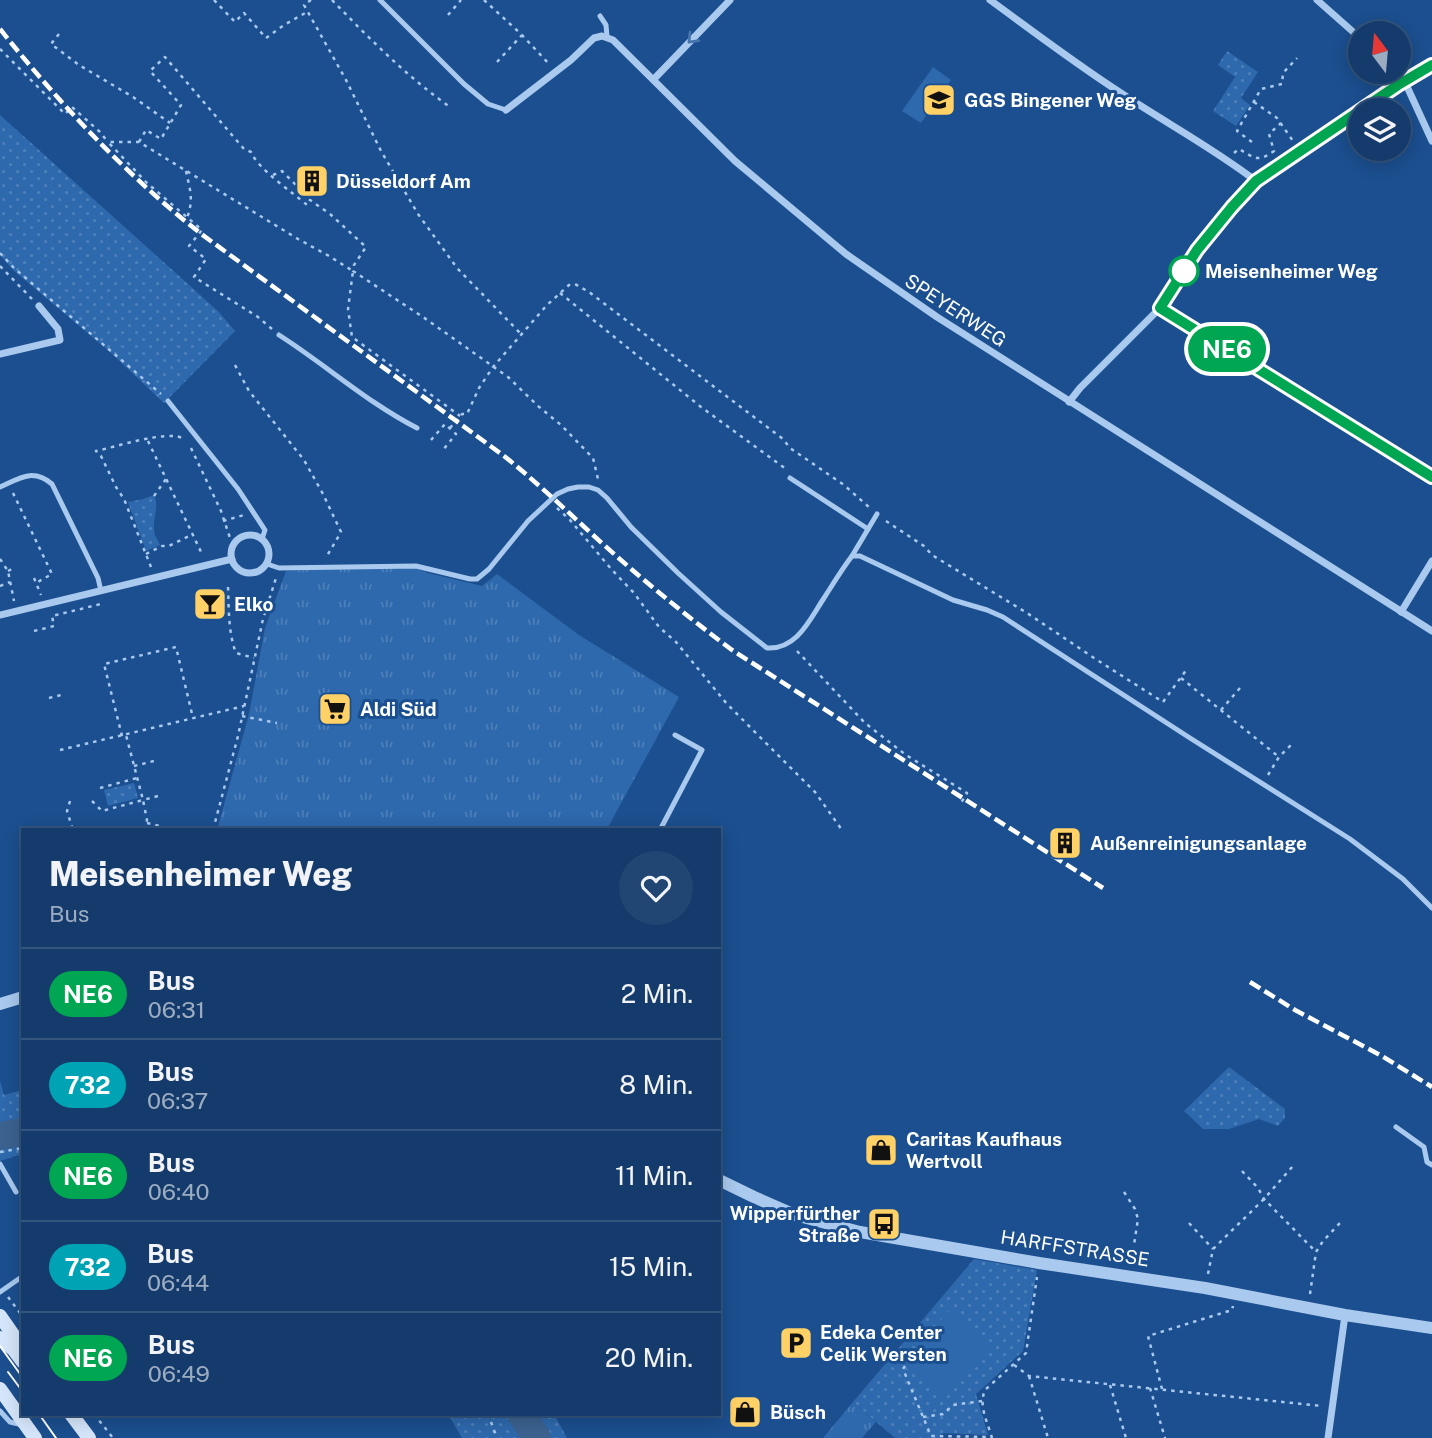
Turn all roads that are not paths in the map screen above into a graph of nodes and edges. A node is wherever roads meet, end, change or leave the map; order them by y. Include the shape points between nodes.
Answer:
1 (380, 0) edge
2 (730, 0) edge
3 (990, 0) edge
4 (1317, 0) edge
5 (600, 16) dead end
6 (1348, 27) edge
7 (607, 37) junction
8 (1432, 65) edge
9 (1411, 77) edge
10 (654, 79) junction
11 (1398, 84) edge
12 (1402, 84) edge
13 (506, 110) joint
14 (1432, 141) edge
15 (1256, 181) junction
16 (39, 306) road end
17 (1160, 308) junction
18 (279, 335) road end
19 (0, 354) edge
20 (168, 401) road end
21 (1069, 402) junction
22 (417, 428) dead end
23 (1432, 477) edge
24 (790, 478) road end
25 (0, 488) edge
26 (877, 514) road end
27 (868, 529) junction
28 (262, 539) junction
29 (852, 556) junction
30 (232, 559) junction
31 (1432, 561) edge
32 (267, 564) junction
33 (101, 591) junction
34 (1401, 612) junction
35 (0, 615) edge
36 (1432, 631) edge
37 (675, 735) dead end
38 (661, 828) edge
39 (1432, 908) edge
40 (21, 998) edge
41 (0, 1004) edge
42 (1396, 1127) dead end
43 (1432, 1144) edge
44 (1424, 1147) junction
45 (0, 1164) edge
46 (1432, 1165) edge
47 (721, 1181) edge
48 (16, 1192) dead end
49 (21, 1277) edge
50 (1, 1291) edge
51 (1345, 1315) junction
52 (0, 1316) edge
53 (1432, 1328) edge
54 (0, 1338) edge
55 (21, 1346) edge
56 (21, 1359) edge
57 (0, 1389) edge
58 (0, 1412) edge
59 (72, 1416) edge
60 (30, 1432) edge
61 (89, 1438) edge
62 (1328, 1438) edge

1 - 13 lane via 464,84 488,104
2 -> 10 street
3 - 15 street via 1110,86
4 - 6 street
5 - 7 lane
7 - 10 street, SPEYERWEG
7 - 13 street via 594,38
8 - 9 street
10 - 21 street, SPEYERWEG via 735,161 846,254
11 - 15 street
12 - 14 street
15 - 17 street via 1197,250
16 - 19 street via 58,329 60,340
17 - 21 street
17 - 23 street
18 - 22 lane
20 - 28 lane via 238,489 265,530
21 - 34 street, SPEYERWEG
24 - 27 lane
25 - 33 lane via 28,475 52,484
26 - 27 lane
27 - 29 lane
28 - 30 street via 242,537
28 - 32 street via 269,553
29 - 32 lane via 808,625 775,648 767,648 721,612 631,527 598,489 578,486 550,500 477,579 416,566 279,568
29 - 39 lane via 1003,617 1350,839 1403,879
30 - 32 street via 246,573 255,573
30 - 33 street
31 - 34 street
33 - 35 street
34 - 36 street, SPEYERWEG
37 - 38 lane via 702,750
40 - 41 street
42 - 44 lane
43 - 44 lane
44 - 46 lane
45 - 48 lane
47 - 51 street, HARFFSTRASSE via 785,1210 860,1232
49 - 50 lane
51 - 53 street, HARFFSTRASSE
51 - 62 street
52 - 55 main road
54 - 56 main road
57 - 60 main road
58 - 60 lane
59 - 61 main road

